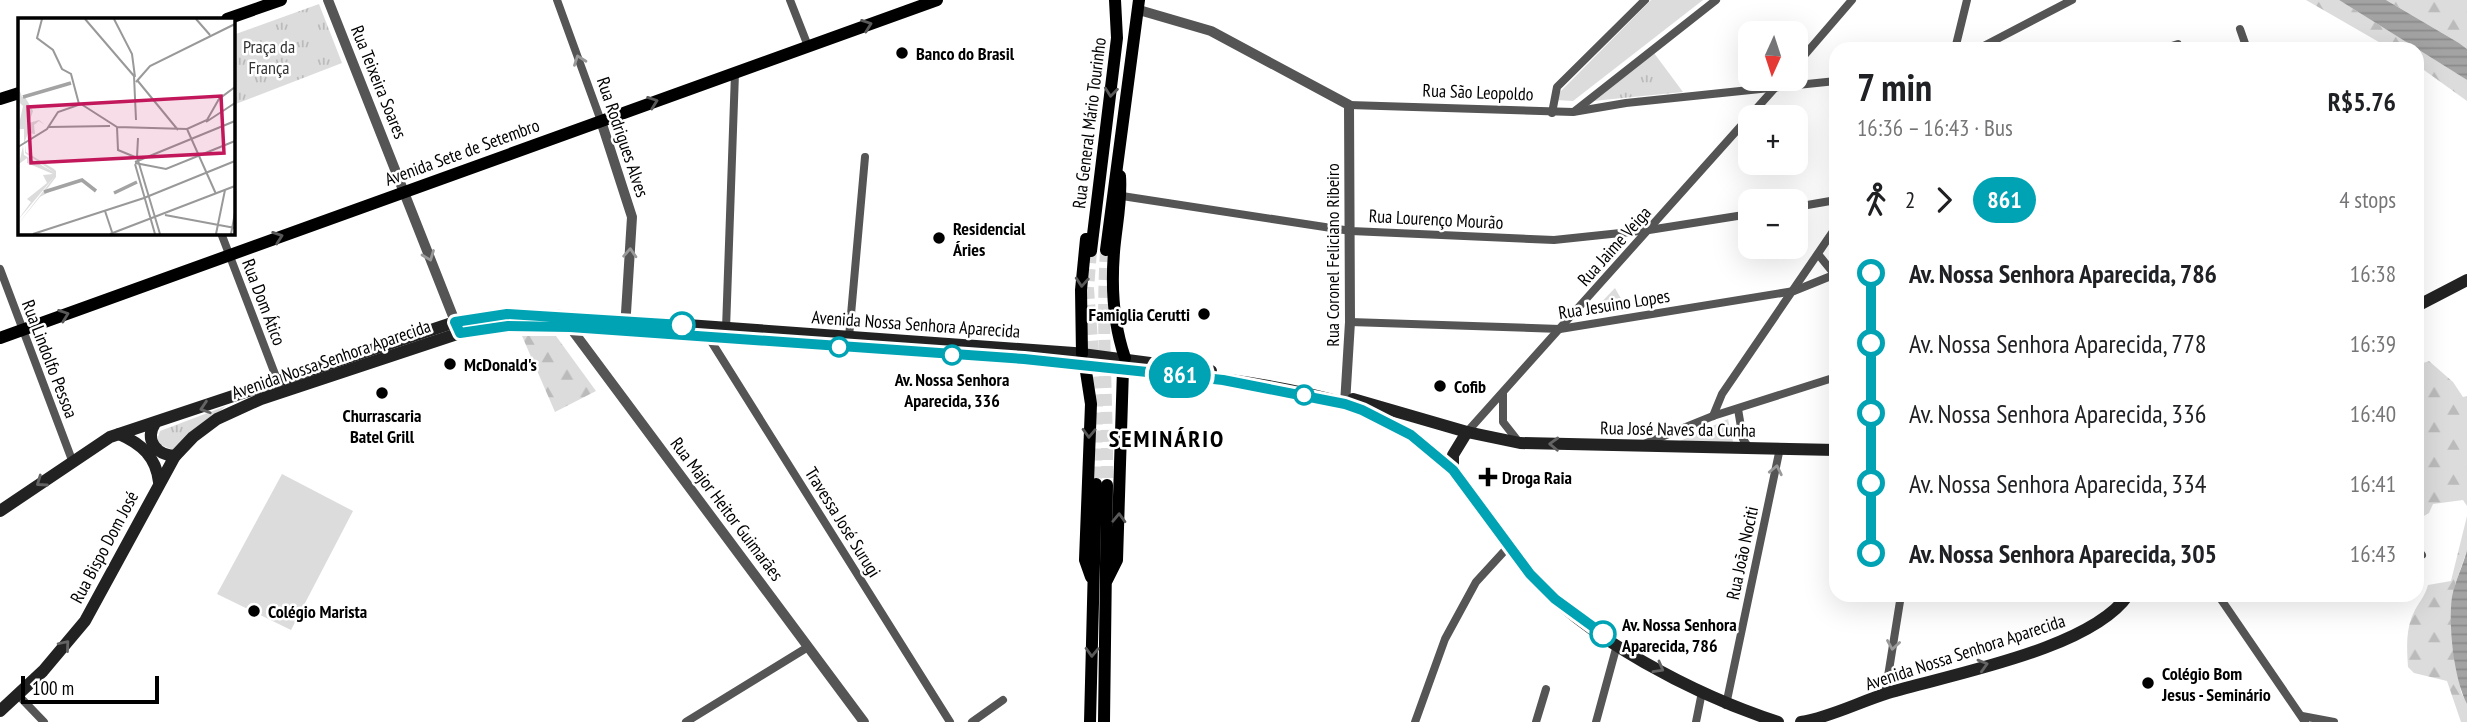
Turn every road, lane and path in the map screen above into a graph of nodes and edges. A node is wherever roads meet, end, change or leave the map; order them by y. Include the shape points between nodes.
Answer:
1 (281, 0) edge
2 (328, 0) edge
3 (557, 0) edge
4 (790, 0) edge
5 (937, 0) edge
6 (1115, 0) edge
7 (1122, 0) edge
8 (1645, 0) edge
9 (1716, 0) edge
10 (1852, 0) edge
11 (1967, 0) edge
12 (2070, 1) edge
13 (252, 5) edge
14 (1139, 5) edge
15 (229, 18) edge
16 (2240, 29) dead end
17 (1957, 42) edge
18 (1991, 42) edge
19 (2245, 42) edge
20 (808, 46) junction
21 (1808, 51) edge
22 (735, 73) junction
23 (1829, 82) edge
24 (1808, 84) edge
25 (1746, 91) edge
26 (1773, 91) edge
27 (18, 93) edge
28 (0, 100) edge
29 (1349, 105) junction
30 (1573, 112) junction
31 (1552, 113) junction
32 (601, 121) junction
33 (1112, 144) junction
34 (865, 157) dead end
35 (405, 192) junction
36 (1122, 196) junction
37 (1829, 201) edge
38 (1808, 204) edge
39 (1738, 216) edge
40 (1649, 230) junction
41 (1351, 231) junction
42 (221, 234) edge
43 (1829, 238) edge
44 (1106, 250) tunnel mouth
45 (1091, 251) tunnel mouth
46 (229, 254) junction
47 (1818, 254) junction
48 (1829, 268) edge
49 (0, 269) edge
50 (1829, 277) edge
51 (2467, 280) edge
52 (1794, 291) junction
53 (2424, 302) edge
54 (566, 321) junction
55 (1350, 322) junction
56 (626, 326) junction
57 (457, 327) junction
58 (726, 328) junction
59 (1560, 329) junction
60 (22, 330) junction
61 (849, 337) junction
62 (0, 338) edge
63 (709, 338) junction
64 (1083, 359) junction
65 (1124, 363) junction
66 (1829, 379) edge
67 (278, 382) junction
68 (1503, 392) junction
69 (1346, 400) junction
70 (1738, 409) junction
71 (1713, 416) junction
72 (155, 423) junction
73 (1467, 432) junction
74 (120, 434) junction
75 (1520, 443) junction
76 (1636, 447) junction
77 (1749, 448) junction
78 (1780, 448) junction
79 (1829, 450) edge
80 (175, 456) junction
81 (72, 460) junction
82 (1453, 470) junction
83 (159, 482) junction
84 (1101, 484) tunnel mouth
85 (0, 511) edge
86 (1508, 546) junction
87 (1100, 584) junction
88 (1900, 602) edge
89 (2124, 602) edge
90 (2223, 602) edge
91 (1617, 645) junction
92 (808, 647) junction
93 (1546, 689) dead end
94 (1702, 692) junction
95 (1885, 695) junction
96 (19, 696) junction
97 (1003, 700) dead end
98 (1726, 705) junction
99 (0, 711) edge
100 (2304, 719) edge
101 (1808, 721) edge
102 (44, 722) edge
103 (687, 722) edge
104 (864, 722) edge
105 (950, 722) edge
106 (972, 722) edge
107 (1090, 722) edge
108 (1104, 722) edge
109 (1415, 722) edge
110 (1536, 722) edge
111 (1596, 722) edge
112 (1696, 722) edge
113 (1778, 722) edge
114 (2334, 722) edge

1 - 13 main road
2 - 35 street, Rua Teixeira Soares
32 -> 3 street, Rua Rodrigues Alves
4 - 20 street
20 -> 5 main road, Avenida Sete de Setembro
6 -> 33 main road, Rua General Mário Tourinho
7 - 14 main road
8 - 31 street via 1557,88
9 - 30 street
10 - 21 street
11 - 17 street
12 - 18 street
13 - 15 main road
14 - 29 street, Rua São Leopoldo via 1212,31
14 - 33 main road, Rua General Mário Tourinho
16 - 19 street
20 - 22 main road, Avenida Sete de Setembro
32 -> 22 main road, Avenida Sete de Setembro
22 - 58 street
23 - 24 street, Rua São Leopoldo
25 - 30 street, Rua São Leopoldo
26 - 40 street, Rua Jaime Veiga
27 - 28 main road
29 - 31 street, Rua São Leopoldo
29 - 41 street, Rua Coronel Feliciano Ribeiro
30 - 31 street, Rua São Leopoldo
32 - 35 main road, Avenida Sete de Setembro
56 -> 32 street, Rua Rodrigues Alves via 632,217
33 - 36 main road
33 - 44 main road, Rua General Mário Tourinho
33 - 45 main road, Rua General Mário Tourinho
33 -> 64 main road via 1090,203 1081,290
34 - 61 street
46 -> 35 main road, Avenida Sete de Setembro
35 -> 57 street, Rua Teixeira Soares
36 - 41 street, Rua Lourenço Mourão
36 - 65 main road via 1113,290 1115,329
37 - 38 street
39 - 40 street, Rua Lourenço Mourão
40 - 41 street, Rua Lourenço Mourão via 1554,240
40 - 59 street, Rua Jaime Veiga
41 - 55 street, Rua Coronel Feliciano Ribeiro
42 - 46 street, Rua Dom Ático
43 - 47 street
60 -> 46 main road, Avenida Sete de Setembro
46 - 67 street, Rua Dom Ático
47 - 48 street, Rua Jesuino Lopes
47 - 52 street
49 - 60 street, Rua Lindolfo Pessoa
50 - 52 street, Rua Jesuino Lopes
51 - 53 main road
52 - 59 street, Rua Jesuino Lopes
52 - 71 street via 1722,394
54 - 56 main road, Avenida Nossa Senhora Aparecida
54 - 57 main road, Avenida Nossa Senhora Aparecida
54 - 92 street, Rua Major Heitor Guimarães
55 - 59 street, Rua Jesuino Lopes
55 - 69 street, Rua Coronel Feliciano Ribeiro
56 - 58 main road, Avenida Nossa Senhora Aparecida
56 - 63 main road, Avenida Nossa Senhora Aparecida
57 - 67 main road, Avenida Nossa Senhora Aparecida
57 - 80 main road, Avenida Nossa Senhora Aparecida via 244,406 203,429
58 - 61 main road, Avenida Nossa Senhora Aparecida
59 - 68 street, Rua Jaime Veiga
60 - 62 main road, Avenida Sete de Setembro
60 - 81 street, Rua Lindolfo Pessoa
61 - 64 main road, Avenida Nossa Senhora Aparecida
63 - 64 main road, Avenida Nossa Senhora Aparecida
63 - 105 street, Travessa José Surugi
64 - 65 main road, Avenida Nossa Senhora Aparecida
64 -> 87 main road via 1091,404 1085,560
65 - 69 main road, Avenida Nossa Senhora Aparecida via 1230,373
87 -> 65 main road via 1117,560
66 - 70 street
67 -> 72 main road, Avenida Nossa Senhora Aparecida
68 - 73 street, Rua Jaime Veiga
68 - 75 street via 1503,422
69 - 73 main road, Rua José Naves da Cunha
69 - 82 main road, Avenida Nossa Senhora Aparecida via 1411,435
70 - 71 street
70 - 77 street
71 - 76 street
72 - 74 main road, Avenida Nossa Senhora Aparecida
72 - 80 main road via 152,443 160,453
73 - 75 main road, Rua José Naves da Cunha
73 - 82 main road via 1453,455
74 - 81 main road, Avenida Nossa Senhora Aparecida
74 - 83 main road via 149,454
76 -> 75 main road, Rua José Naves da Cunha
76 - 77 main road, Rua José Naves da Cunha
77 - 78 main road, Rua José Naves da Cunha
78 - 79 main road, Rua José Naves da Cunha
98 -> 78 street, Rua João Nociti
80 - 83 main road, Rua Bispo Dom José
81 -> 85 main road, Avenida Nossa Senhora Aparecida
82 - 86 main road, Avenida Nossa Senhora Aparecida
96 -> 83 main road, Rua Bispo Dom José via 94,607
84 - 87 main road
86 - 91 main road, Avenida Nossa Senhora Aparecida via 1555,599
86 - 109 street via 1476,582 1445,639
87 -> 107 main road
87 - 108 main road
88 -> 95 street
95 -> 89 main road, Avenida Nossa Senhora Aparecida via 2062,642 2104,620
90 - 100 street
91 -> 94 main road, Avenida Nossa Senhora Aparecida
91 - 111 street
92 - 103 street
92 - 104 street, Rua Major Heitor Guimarães
93 - 110 street
94 - 98 main road, Avenida Nossa Senhora Aparecida
94 - 112 street
95 - 101 main road, Avenida Nossa Senhora Aparecida
96 - 99 main road, Rua Bispo Dom José
96 - 102 street
97 - 106 street
98 - 113 main road, Avenida Nossa Senhora Aparecida
100 - 114 street

